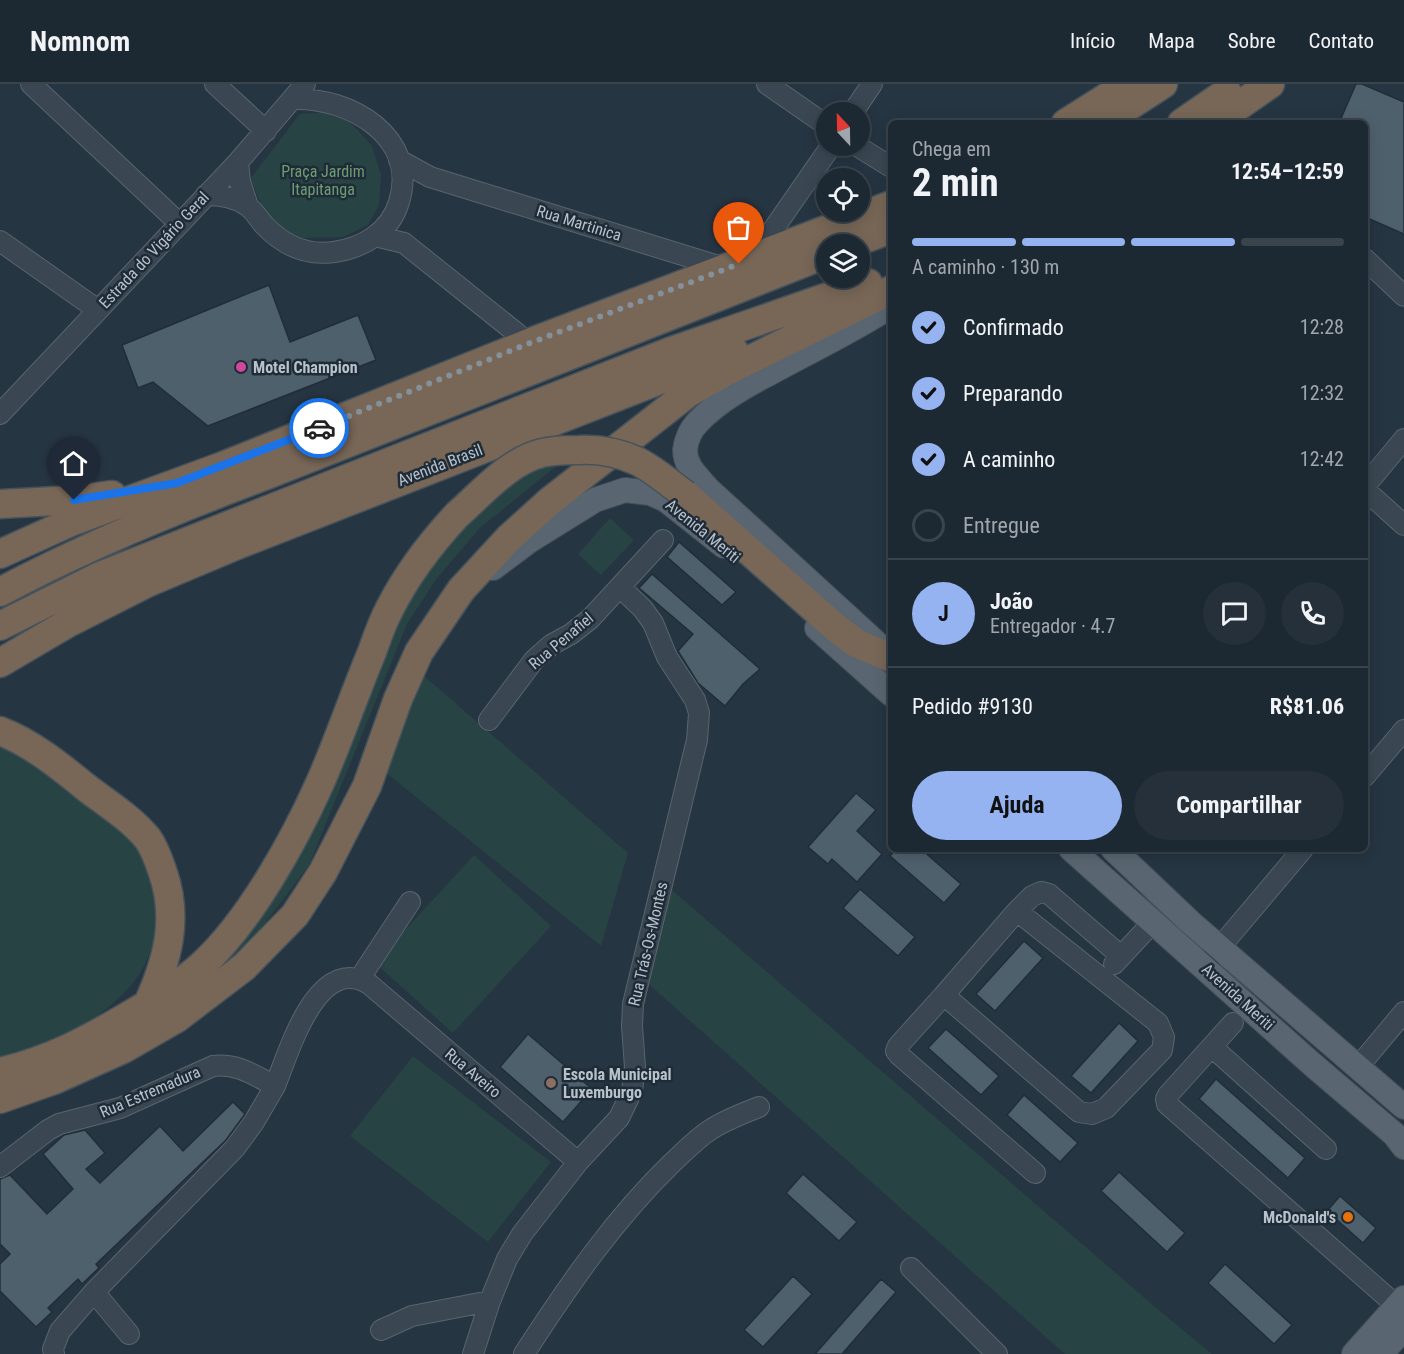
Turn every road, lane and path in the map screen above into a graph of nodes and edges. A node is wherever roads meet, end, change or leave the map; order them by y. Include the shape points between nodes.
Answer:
1 (31, 84) edge
2 (215, 84) edge
3 (325, 84) edge
4 (767, 84) edge
5 (872, 84) edge
6 (1163, 84) edge
7 (1237, 84) edge
8 (1270, 84) edge
9 (1118, 86) edge
10 (299, 91) edge
11 (860, 102) edge
12 (343, 106) junction
13 (816, 118) edge
14 (1070, 120) edge
15 (1107, 120) edge
16 (1186, 120) edge
17 (1218, 120) edge
18 (266, 131) junction
19 (870, 154) edge
20 (823, 156) edge
21 (399, 159) junction
22 (238, 162) junction
23 (888, 165) edge
24 (430, 177) junction
25 (404, 183) junction
26 (206, 195) junction
27 (248, 206) junction
28 (888, 206) edge
29 (394, 216) junction
30 (179, 223) junction
31 (888, 230) edge
32 (375, 236) junction
33 (870, 237) edge
34 (0, 241) edge
35 (404, 243) junction
36 (816, 258) edge
37 (1368, 262) edge
38 (740, 264) junction
39 (800, 264) junction
40 (888, 275) edge
41 (1404, 296) edge
42 (888, 303) edge
43 (888, 303) edge
44 (888, 304) edge
45 (98, 310) junction
46 (493, 316) junction
47 (540, 339) junction
48 (497, 356) junction
49 (0, 414) edge
50 (1404, 439) edge
51 (688, 482) junction
52 (177, 483) junction
53 (1368, 484) edge
54 (1368, 491) edge
55 (3, 503) edge
56 (73, 521) junction
57 (1404, 525) edge
58 (0, 531) edge
59 (663, 540) dead end
60 (0, 554) edge
61 (620, 588) junction
62 (461, 590) junction
63 (0, 592) edge
64 (0, 626) edge
65 (888, 657) edge
66 (0, 663) edge
67 (888, 691) edge
68 (489, 720) dead end
69 (1404, 730) edge
70 (0, 731) edge
71 (1368, 772) edge
72 (1074, 852) edge
73 (1116, 852) edge
74 (1300, 852) edge
75 (410, 902) dead end
76 (1017, 910) junction
77 (1153, 922) junction
78 (1220, 947) junction
79 (1121, 956) junction
80 (1204, 967) junction
81 (1102, 977) junction
82 (364, 981) junction
83 (944, 995) junction
84 (147, 1005) junction
85 (1404, 1012) edge
86 (1233, 1023) dead end
87 (1212, 1047) junction
88 (1358, 1067) junction
89 (0, 1072) edge
90 (275, 1086) junction
91 (0, 1099) edge
92 (759, 1107) dead end
93 (1404, 1107) edge
94 (1404, 1147) edge
95 (1326, 1149) dead end
96 (578, 1162) junction
97 (0, 1167) edge
98 (1035, 1173) dead end
99 (911, 1268) dead end
100 (94, 1292) junction
101 (489, 1301) junction
102 (1402, 1311) edge
103 (381, 1329) dead end
104 (129, 1334) dead end
105 (54, 1354) edge
106 (473, 1354) edge
107 (524, 1354) edge
108 (997, 1354) edge
109 (1354, 1354) edge
110 (1381, 1354) edge

1 - 30 street
2 - 18 street
3 - 12 street
4 - 13 street
5 - 11 street
6 - 15 highway
7 - 16 highway
8 - 17 highway
9 - 14 highway
10 - 12 street
10 - 18 street, Estrada do Vigário Geral
12 - 21 street via 378,128
18 - 22 street, Estrada do Vigário Geral
19 - 23 street
20 - 38 street
21 - 24 street, Rua Martinica
21 - 25 street
22 - 26 street, Estrada do Vigário Geral
22 - 27 street
24 - 25 street, Rua Martinica
24 - 38 street, Rua Martinica
25 - 29 street
26 - 27 street via 227,197
26 - 30 street, Estrada do Vigário Geral
27 - 32 street via 280,240 299,250 337,252
28 - 38 highway
29 - 32 street
29 - 35 street
30 - 45 street, Estrada do Vigário Geral
31 - 33 highway
32 - 35 street
34 - 45 street
35 - 46 street
36 - 39 highway
37 - 41 street
38 - 47 highway
39 - 47 highway via 614,321
39 - 63 highway via 193,503
40 - 64 highway, Avenida Brasil via 669,352 100,576
42 - 62 highway via 723,373 687,393 550,501
43 - 66 highway, Avenida Brasil via 237,544 110,600
44 - 51 main road via 749,384 697,422 685,449
45 - 49 street, Estrada do Vigário Geral
46 - 47 street
46 - 48 street
47 - 48 highway
48 - 52 highway
50 - 53 street
51 - 65 highway via 836,628 856,643
51 - 84 highway, bridge via 623,455 592,449 556,450 517,465 457,515 411,570 388,611 320,783 263,889 203,964
52 - 55 highway via 97,497
52 - 56 highway
54 - 57 street
56 - 58 highway
56 - 60 highway
59 - 61 street, Rua Penafiel
61 - 68 street, Rua Penafiel via 590,620 534,660
61 - 96 street, Rua Trás-Os-Montes via 653,623 667,657 695,700 699,726 633,1004 632,1091 618,1118
62 - 67 main road, Avenida Meriti via 595,500 625,490 650,493 666,500 716,538
62 - 91 highway via 419,652 368,786 323,872 295,915 244,967 177,1018 123,1049
69 - 71 street
70 - 84 highway via 69,774 131,822 158,858 172,911 161,975
72 - 77 main road, Avenida Meriti
73 - 78 main road, Avenida Meriti
74 - 78 street
75 - 82 street
76 - 79 street via 1032,896 1049,894
76 - 81 street
76 - 83 street
77 - 79 street
77 - 80 main road, Avenida Meriti
78 - 80 street
78 - 88 main road, Avenida Meriti
79 - 81 street
80 - 94 main road, Avenida Meriti
81 - 83 street via 1158,1023 1164,1037 1162,1050 1106,1108 1092,1114 1079,1112
82 - 90 street via 335,981 310,1005
82 - 96 street, Rua Aveiro
83 - 98 street via 896,1051
84 - 89 highway via 72,1048 31,1065
85 - 88 street
86 - 87 street
87 - 95 street
87 - 102 street via 1168,1095 1167,1104
88 - 93 main road, Avenida Meriti
90 - 97 street, Rua Estremadura via 243,1069 213,1066 120,1108 59,1124
90 - 100 street via 235,1148
92 - 107 street via 707,1131 651,1182 608,1234
96 - 101 street, Rua Trás-Os-Montes via 522,1234
99 - 108 street
100 - 104 street
100 - 105 street via 60,1331
101 - 103 street via 412,1316
101 - 106 street, Rua Trás-Os-Montes
102 - 109 main road
102 - 110 main road

